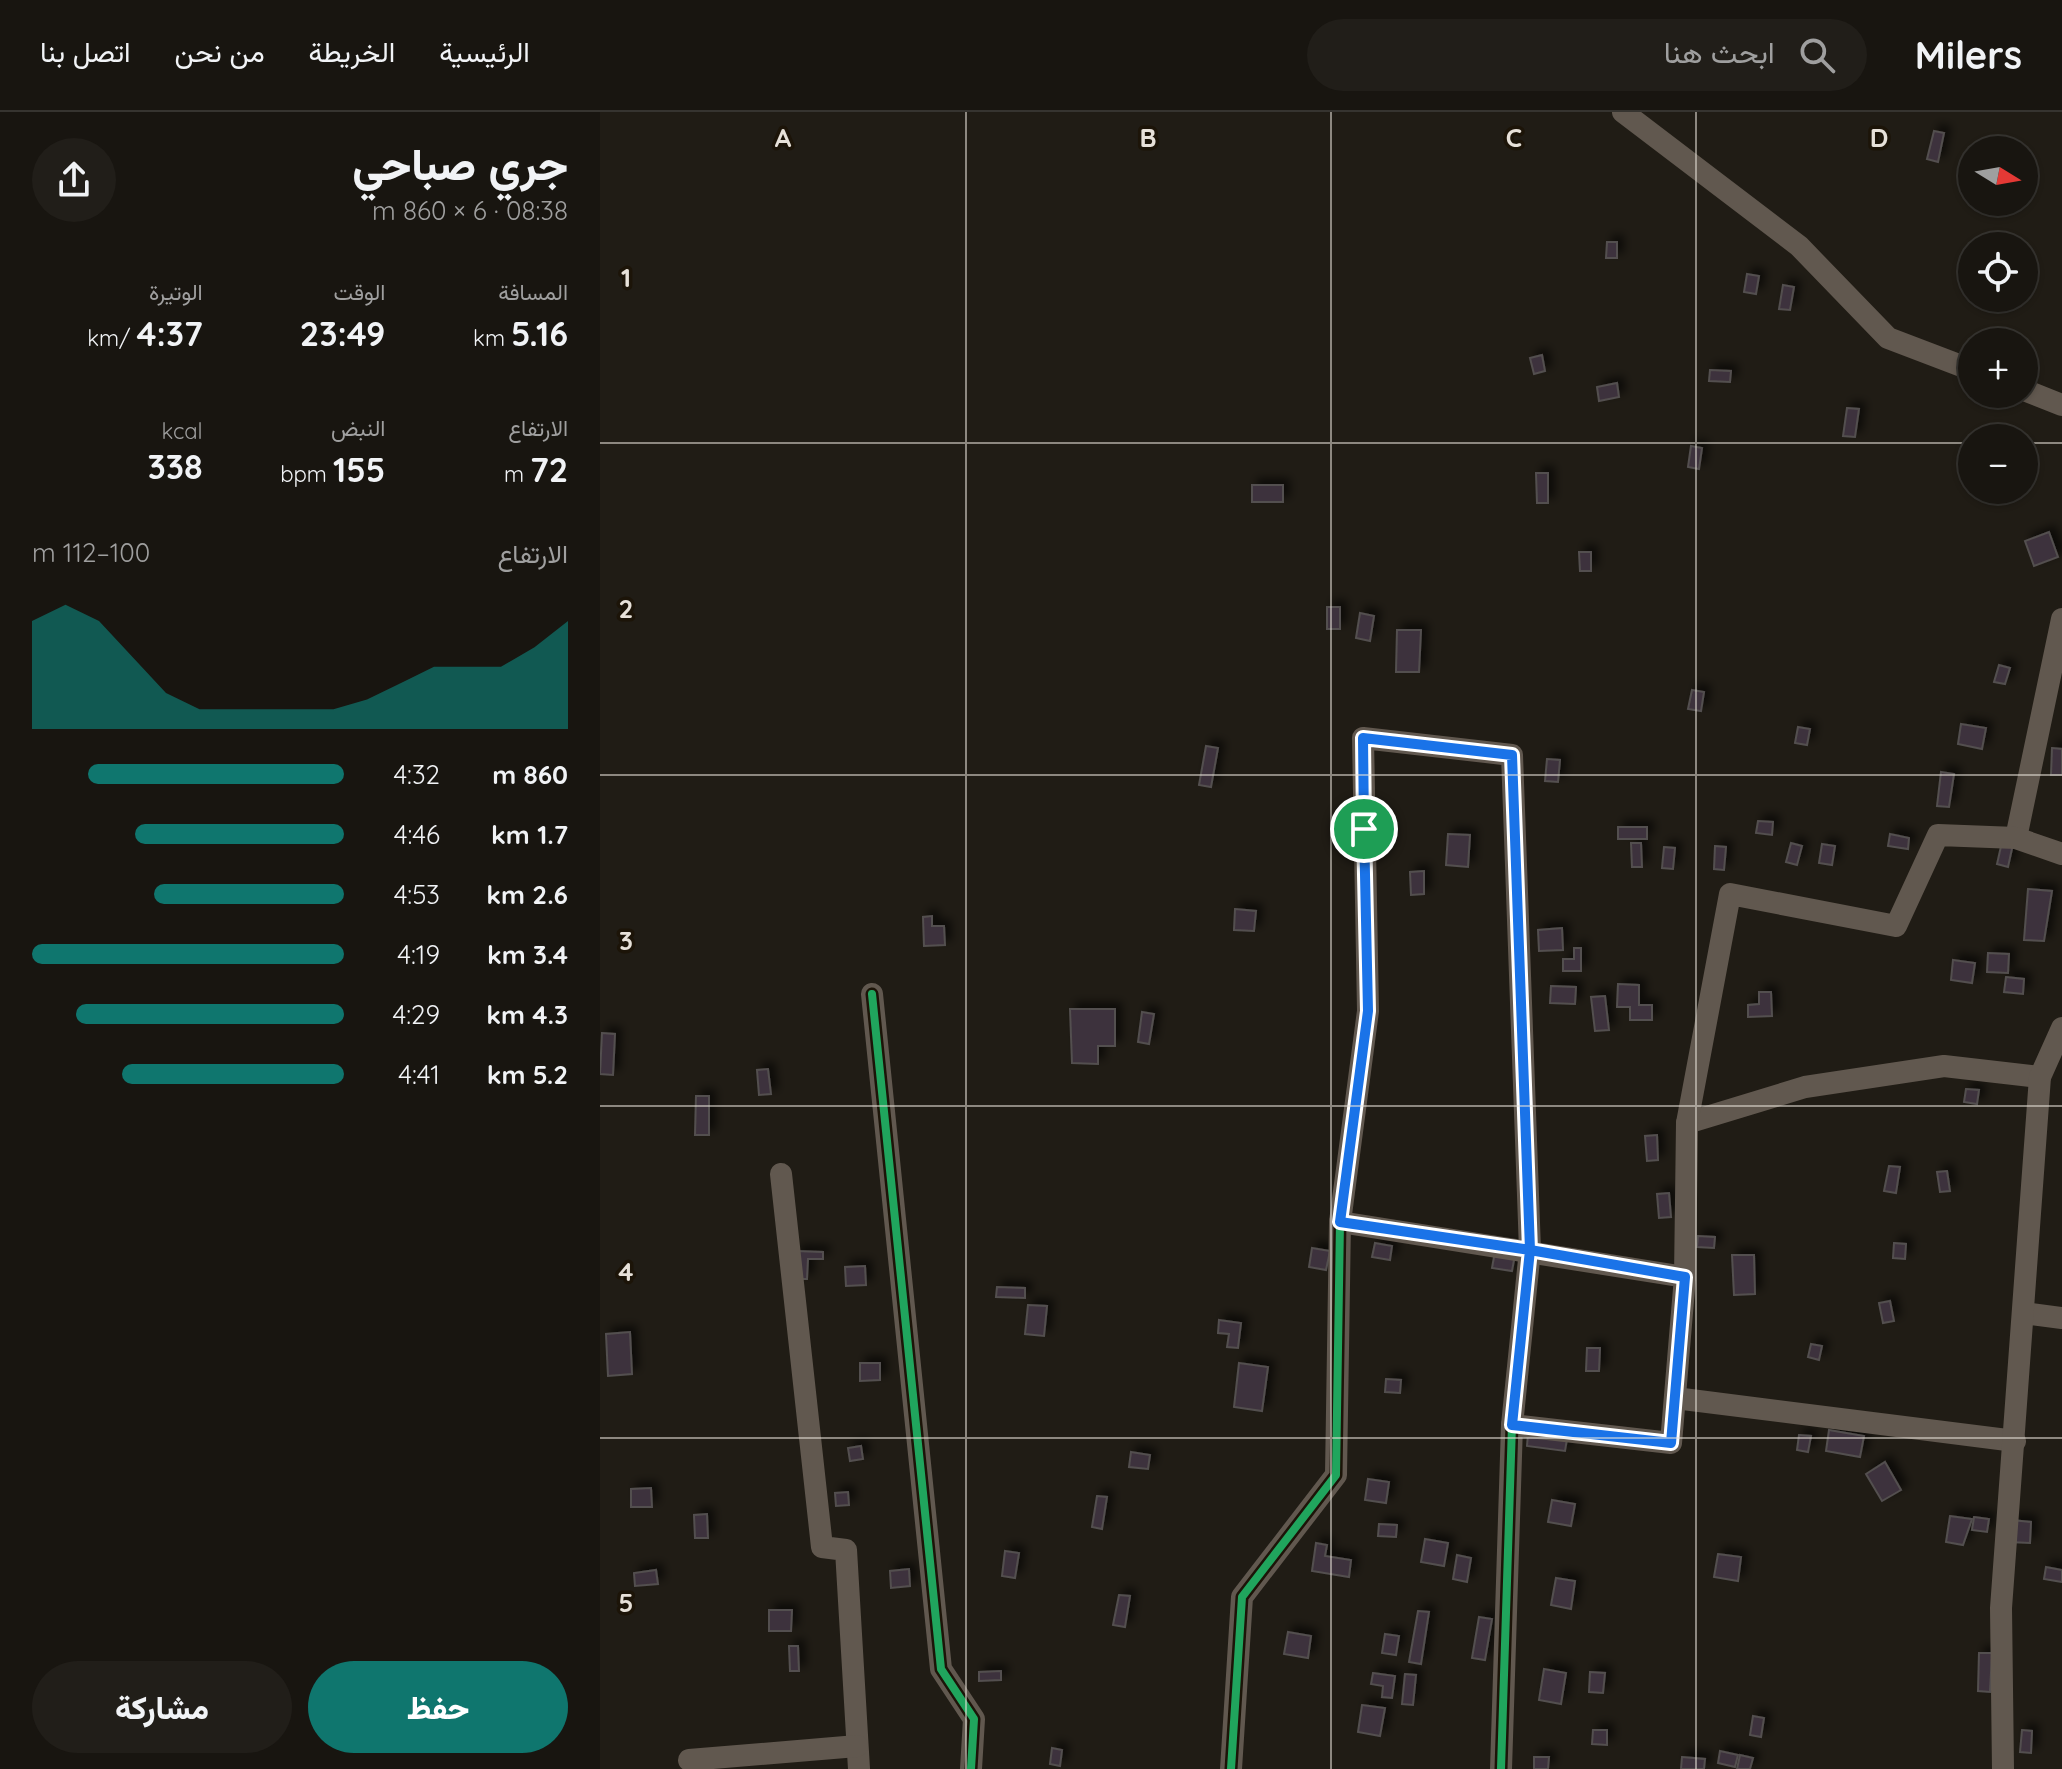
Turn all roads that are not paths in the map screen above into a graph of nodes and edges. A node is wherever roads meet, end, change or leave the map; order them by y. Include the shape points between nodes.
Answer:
1 (1623, 112) edge
2 (1958, 365) edge
3 (2038, 396) edge
4 (2062, 405) edge
5 (2062, 619) edge
6 (2016, 838) junction
7 (2062, 854) edge
8 (872, 994) dead end
9 (2062, 1028) edge
10 (2040, 1077) junction
11 (1687, 1123) junction
12 (781, 1174) dead end
13 (1340, 1222) junction
14 (1530, 1250) junction
15 (1685, 1277) junction
16 (2023, 1313) junction
17 (2062, 1318) edge
18 (1675, 1398) junction
19 (1512, 1425) junction
20 (2015, 1441) junction
21 (857, 1746) junction
22 (689, 1760) dead end
23 (859, 1769) edge
24 (971, 1769) edge
25 (1231, 1769) edge
26 (1501, 1769) edge
27 (2003, 1769) edge

1 - 2 street via 1799,246 1888,338
3 - 4 street
5 - 6 street
6 - 7 street
6 - 11 street via 1938,835 1896,926 1730,894
8 - 24 street via 941,1669 974,1719
9 - 10 street
10 - 11 street via 1944,1066 1805,1087
10 - 16 street
11 - 15 street
12 - 21 street via 822,1547 846,1550
13 - 14 street
13 - 14 street via 1368,1011 1363,738 1512,755
13 - 25 street via 1336,1475 1242,1597
14 - 15 street
14 - 19 street
15 - 18 street
16 - 17 street
16 - 20 street
18 - 19 street via 1671,1443
18 - 20 street
19 - 26 street
20 - 27 street via 2001,1608
21 - 22 street
21 - 23 street

